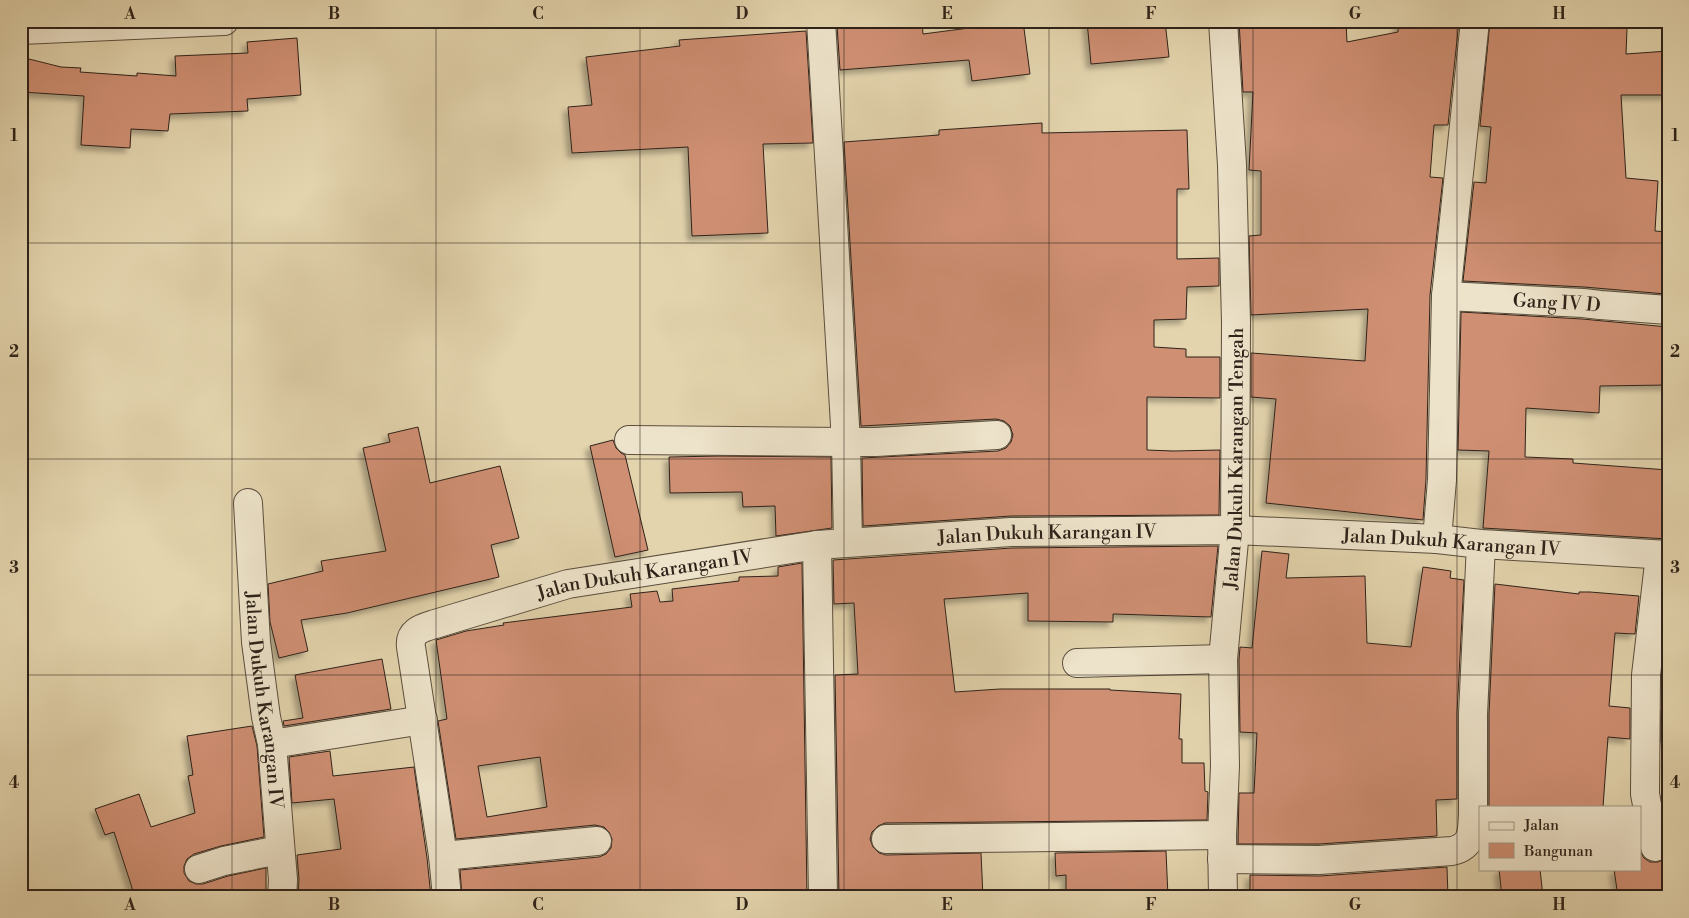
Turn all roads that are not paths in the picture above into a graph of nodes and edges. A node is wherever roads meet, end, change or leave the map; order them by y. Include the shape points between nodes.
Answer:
1 (224, 21) edge
2 (822, 21) edge
3 (1223, 21) edge
4 (1475, 21) edge
5 (21, 30) edge
6 (1446, 296) junction
7 (1668, 310) edge
8 (997, 435) dead end
9 (629, 440) dead end
10 (846, 442) junction
11 (248, 503) dead end
12 (1235, 530) junction
13 (1437, 539) junction
14 (848, 542) junction
15 (1481, 544) junction
16 (817, 545) junction
17 (1664, 555) edge
18 (1223, 659) junction
19 (1077, 663) dead end
20 (423, 720) junction
21 (272, 744) junction
22 (886, 839) dead end
23 (597, 841) dead end
24 (1654, 845) edge
25 (1222, 847) junction
26 (279, 850) junction
27 (443, 856) junction
28 (199, 869) dead end
29 (282, 897) edge
30 (447, 897) edge
31 (824, 897) edge
32 (1223, 897) edge

1 - 5 street
2 - 10 street
3 - 12 street, Jalan Dukuh Karangan Tengah via 1232,165 1236,322
4 - 6 street
6 - 7 street, Gang IV D
6 - 13 street via 1442,480
8 - 10 street
9 - 10 street
10 - 14 street
11 - 21 street, Jalan Dukuh Karangan IV via 256,642
12 - 13 street, Jalan Dukuh Karangan IV
12 - 14 street, Jalan Dukuh Karangan IV via 1011,532
12 - 18 street, Jalan Dukuh Karangan Tengah
13 - 15 street, Jalan Dukuh Karangan IV
14 - 16 street, Jalan Dukuh Karangan IV
15 - 17 street, Jalan Dukuh Karangan IV
15 - 25 street via 1473,714 1473,814 1472,830 1465,845 1452,850 1319,860
16 - 20 street, Jalan Dukuh Karangan IV via 568,584 417,630 411,642
16 - 31 street
17 - 24 street via 1646,675 1645,794
18 - 19 street
18 - 25 street, Jalan Dukuh Karangan Tengah via 1225,766
20 - 21 street
20 - 27 street, Jalan Dukuh Karangan IV
21 - 26 street, Jalan Dukuh Karangan IV
22 - 25 street
23 - 27 street
25 - 32 street, Jalan Dukuh Karangan Tengah
26 - 28 street
26 - 29 street, Jalan Dukuh Karangan IV
27 - 30 street, Jalan Dukuh Karangan IV

